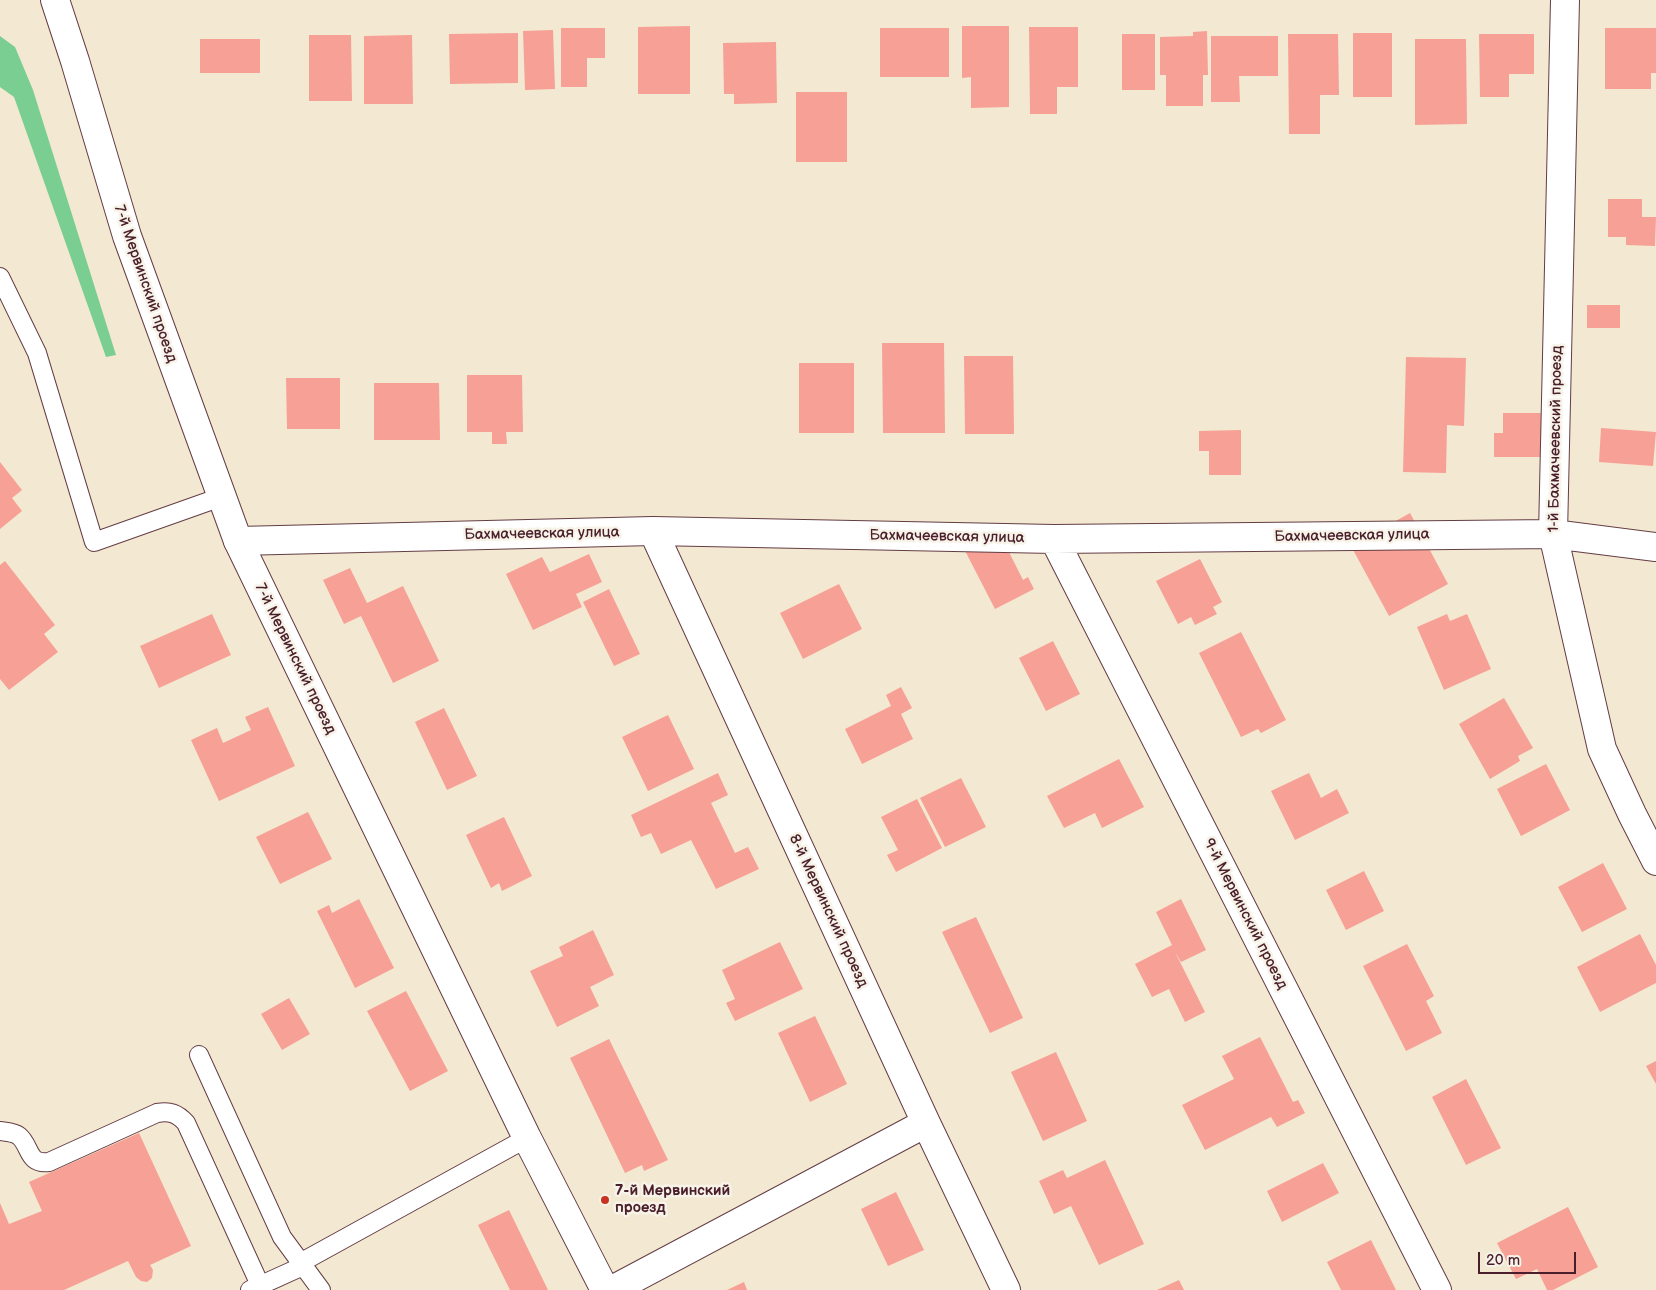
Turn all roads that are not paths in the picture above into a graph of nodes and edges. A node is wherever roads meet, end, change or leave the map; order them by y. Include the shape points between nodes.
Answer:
1 (55, 0) edge
2 (1565, 0) edge
3 (0, 277) edge
4 (221, 497) junction
5 (653, 531) junction
6 (1553, 534) junction
7 (1054, 539) junction
8 (238, 541) junction
9 (1656, 547) edge
10 (1656, 861) edge
11 (199, 1055) dead end
12 (926, 1123) junction
13 (0, 1131) edge
14 (527, 1138) junction
15 (302, 1264) junction
16 (255, 1288) edge
17 (320, 1290) edge
18 (605, 1290) edge
19 (612, 1290) edge
20 (1006, 1290) edge
21 (1437, 1290) edge

1 - 4 street, 7-й Мервинский проезд via 127,236
2 - 6 street, 1-й Бахмачеевский проезд
3 - 4 lane via 37,353 94,542
4 - 8 street, 7-й Мервинский проезд
5 - 7 street, Бахмачеевская улица
5 - 8 street, Бахмачеевская улица
5 - 12 street, 8-й Мервинский проезд
6 - 7 street, Бахмачеевская улица
6 - 9 street, Бахмачеевская улица
6 - 10 street, 1-й Бахмачеевский проезд via 1602,749
7 - 21 street, 9-й Мервинский проезд
8 - 14 street, 7-й Мервинский проезд
11 - 15 lane via 282,1237
12 - 19 street
12 - 20 street, 8-й Мервинский проезд
13 - 16 lane via 21,1137 29,1154 42,1163 156,1113 168,1111 180,1115
14 - 15 lane
14 - 18 street, 7-й Мервинский проезд
15 - 16 lane
15 - 17 lane

